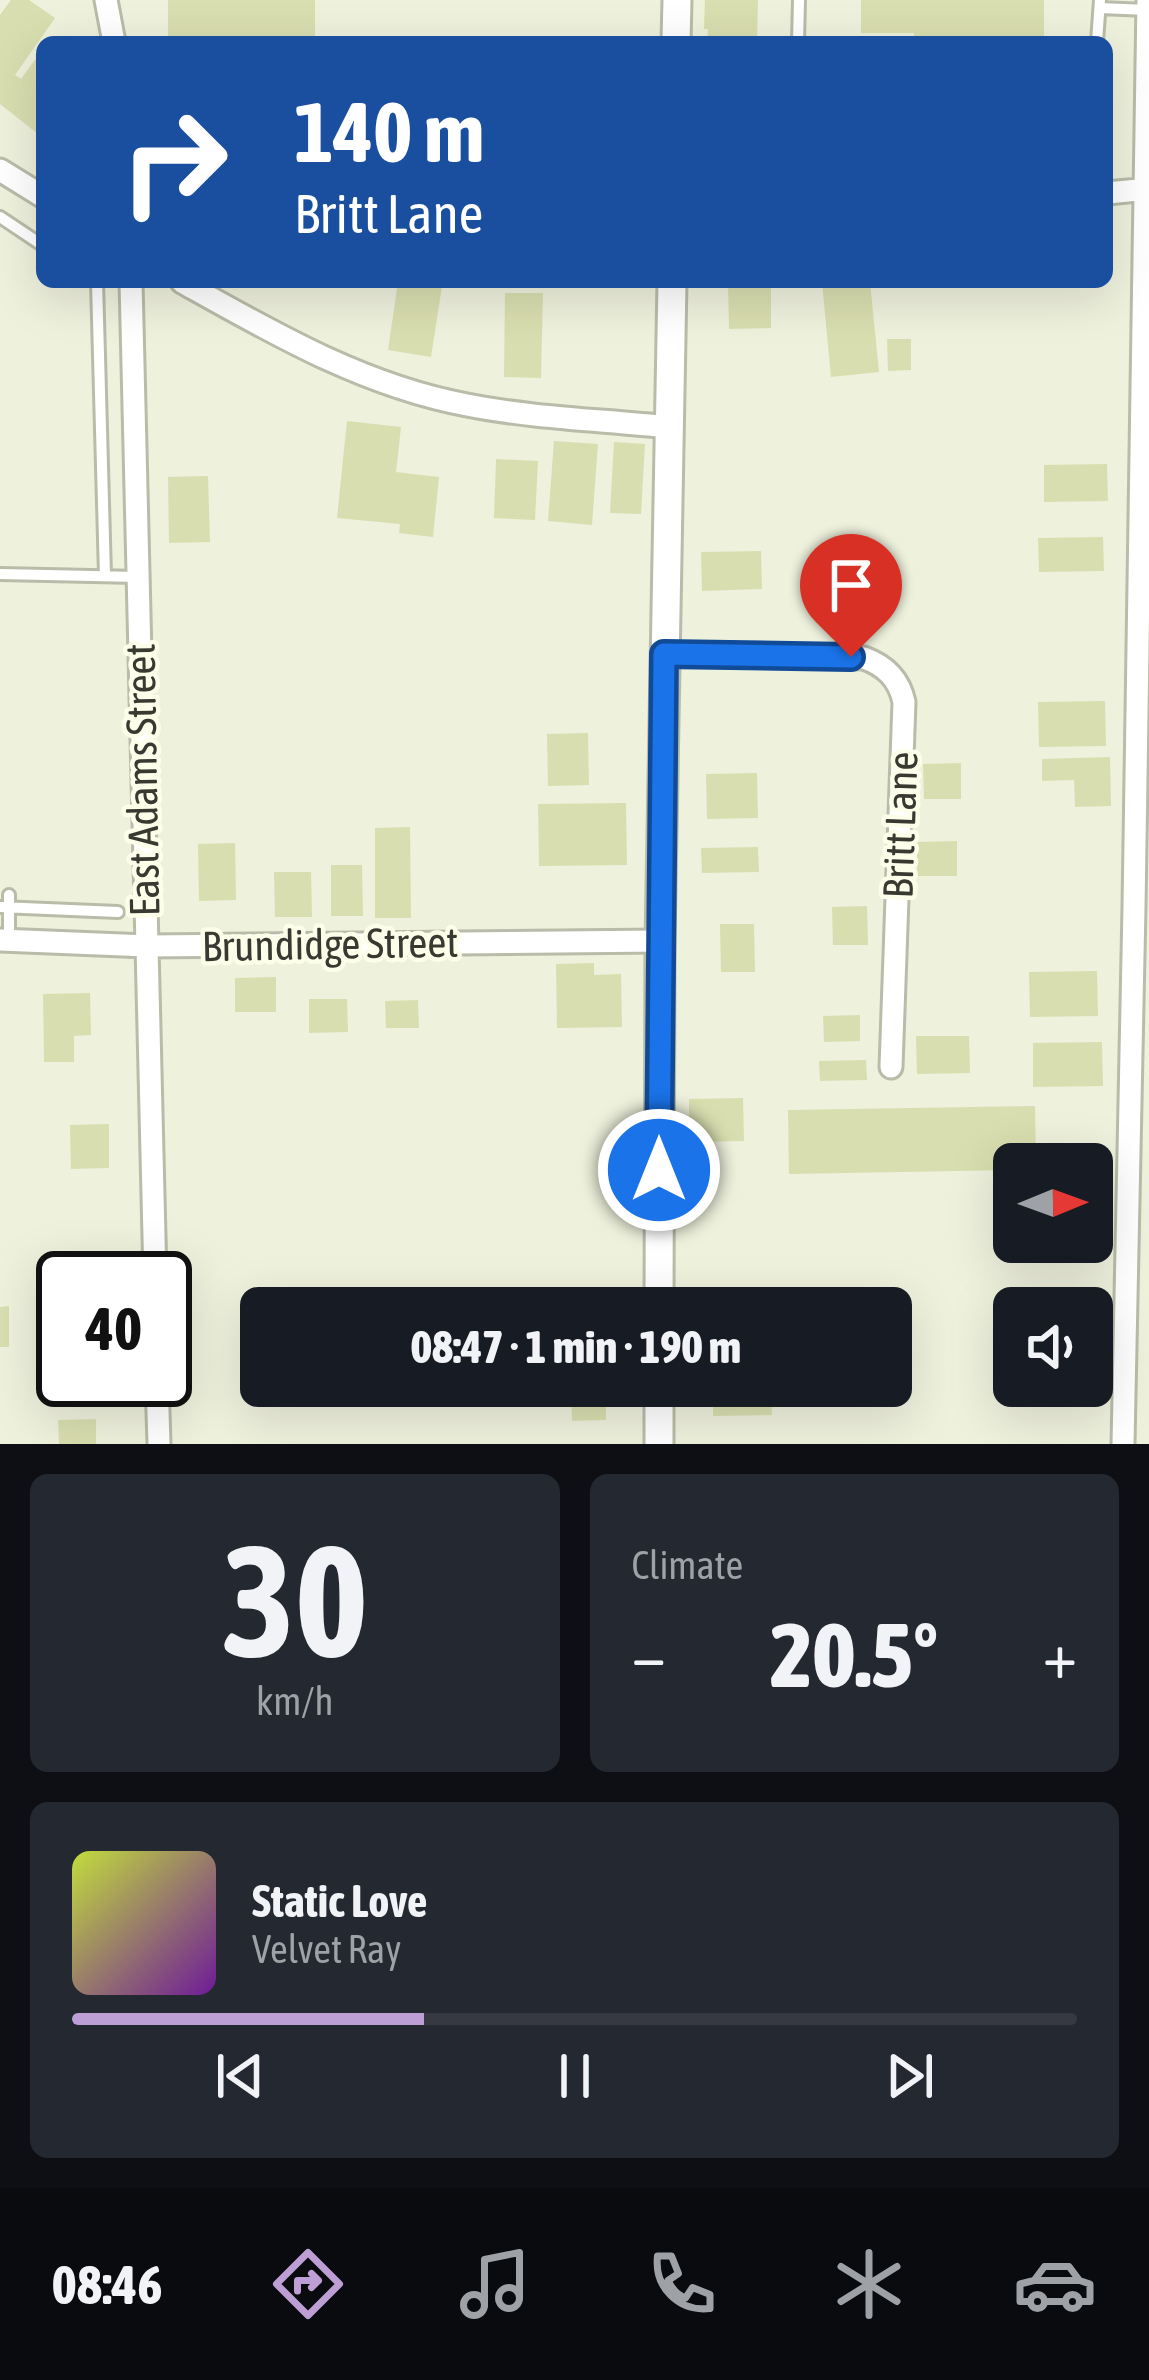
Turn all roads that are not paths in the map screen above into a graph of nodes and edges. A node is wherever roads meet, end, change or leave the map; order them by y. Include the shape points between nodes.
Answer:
1 (106, 0) edge
2 (677, 0) edge
3 (799, 0) edge
4 (1148, 0) edge
5 (1100, 4) edge
6 (1148, 10) edge
7 (113, 36) edge
8 (676, 36) edge
9 (798, 36) edge
10 (1097, 36) edge
11 (0, 170) edge
12 (1147, 189) edge
13 (36, 192) edge
14 (1113, 192) edge
15 (0, 217) edge
16 (36, 239) edge
17 (97, 288) edge
18 (131, 288) edge
19 (193, 288) edge
20 (672, 288) edge
21 (668, 427) junction
22 (0, 574) edge
23 (105, 576) junction
24 (138, 577) junction
25 (1144, 586) edge
26 (664, 654) junction
27 (6, 903) edge
28 (1142, 907) edge
29 (118, 912) dead end
30 (4, 940) edge
31 (660, 941) junction
32 (146, 946) junction
33 (891, 1067) dead end
34 (153, 1251) edge
35 (659, 1287) edge
36 (158, 1407) edge
37 (659, 1407) edge
38 (159, 1444) edge
39 (659, 1444) edge
40 (1123, 1444) edge

1 - 7 street
2 - 8 street
3 - 9 lane
4 - 6 street
5 - 6 lane
5 - 10 lane
6 - 12 street
11 - 13 street
12 - 14 street
12 - 25 street
15 - 16 lane
17 - 23 lane
18 - 24 street, East Adams Street
19 - 21 street via 320,356 420,394
20 - 21 street
21 - 26 street
22 - 23 lane
23 - 24 lane
24 - 32 street, East Adams Street
25 - 28 street
26 - 31 street
26 - 33 street, Britt Lane via 864,658 895,679 904,702
27 - 29 lane
27 - 30 lane
28 - 40 street
30 - 32 street, Brundidge Street
31 - 32 street, Brundidge Street
31 - 35 street
32 - 34 street, East Adams Street
36 - 38 street
37 - 39 street

